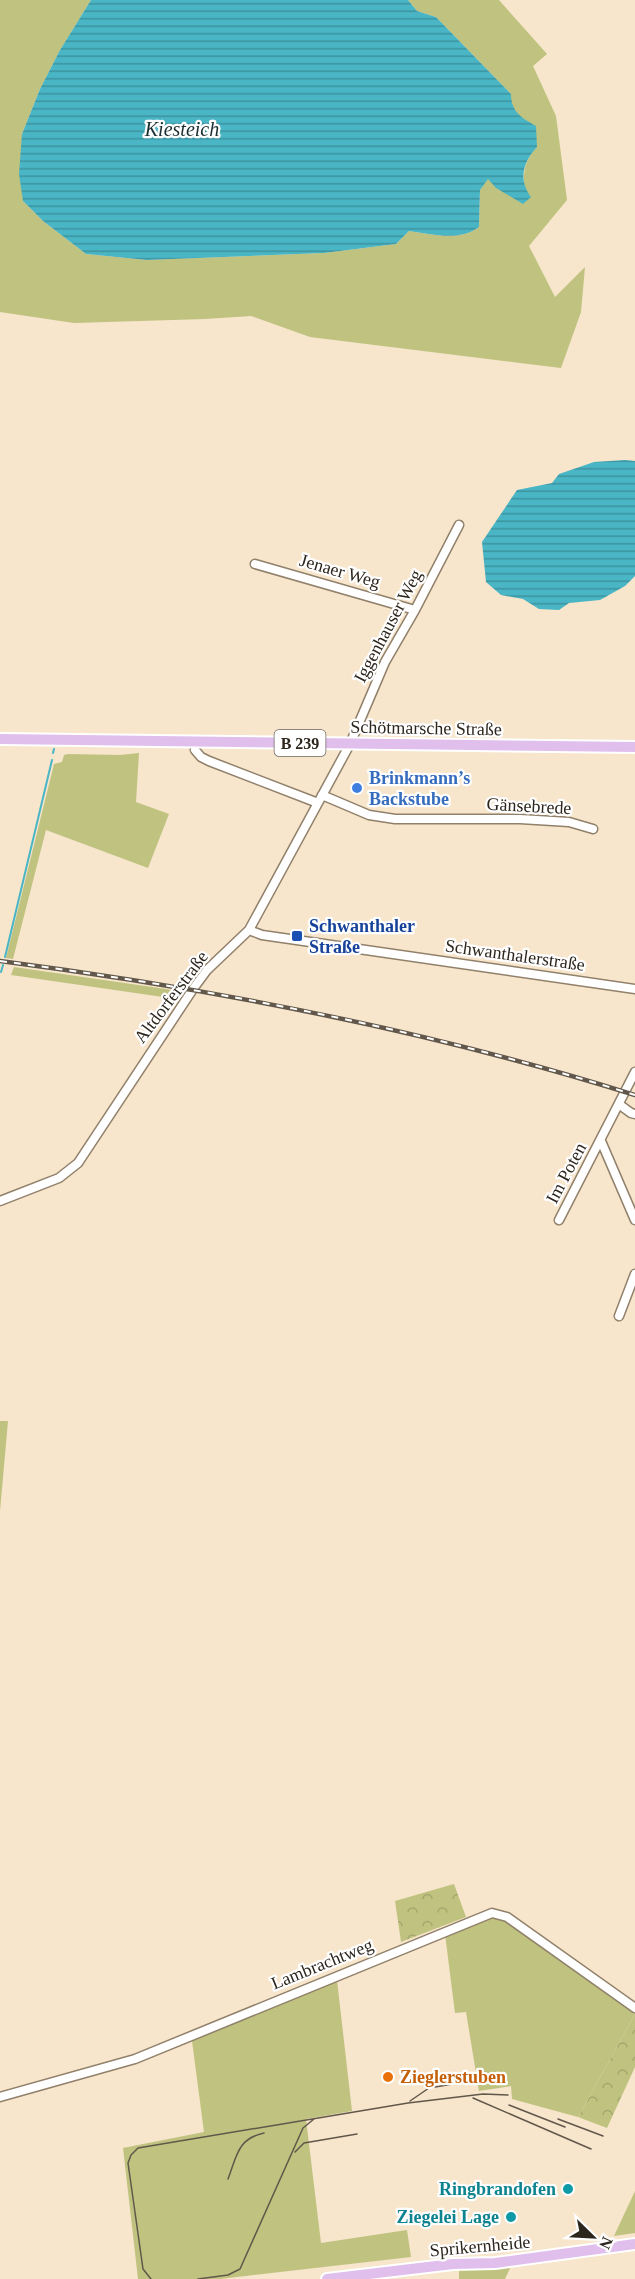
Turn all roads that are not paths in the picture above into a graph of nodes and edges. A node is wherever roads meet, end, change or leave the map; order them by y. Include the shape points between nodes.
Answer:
1 (459, 525) dead end
2 (255, 564) dead end
3 (415, 610) junction
4 (0, 740) edge
5 (350, 744) junction
6 (635, 747) edge
7 (195, 750) dead end
8 (320, 799) junction
9 (594, 829) dead end
10 (249, 930) junction
11 (635, 989) edge
12 (635, 1072) edge
13 (620, 1105) junction
14 (635, 1114) edge
15 (601, 1141) junction
16 (0, 1201) edge
17 (559, 1220) dead end
18 (635, 1220) edge
19 (635, 1274) edge
20 (619, 1316) dead end
21 (635, 2008) edge
22 (0, 2097) edge
23 (635, 2244) edge
24 (327, 2279) edge

1 - 3 street, Iggenhauser Weg
2 - 3 street, Jenaer Weg
3 - 5 street, Iggenhauser Weg via 385,662
4 - 5 main road, Schötmarsche Straße / B 239
5 - 6 main road, Schötmarsche Straße / B 239
5 - 8 street, Altdorferstraße
7 - 8 street, Gänsebrede via 208,761
8 - 9 street, Gänsebrede via 395,819 520,819 568,822
8 - 10 street, Altdorferstraße
10 - 11 street, Schwanthalerstraße
10 - 16 street, Altdorferstraße via 193,989 78,1163 59,1178
12 - 13 street, Im Poten
13 - 14 street
13 - 15 street, Im Poten
15 - 17 street, Im Poten
15 - 18 street, Im Poten
19 - 20 street
21 - 22 street, Lambrachtweg via 507,1917 492,1913 135,2059
23 - 24 main road, Sprikernheide via 495,2263

